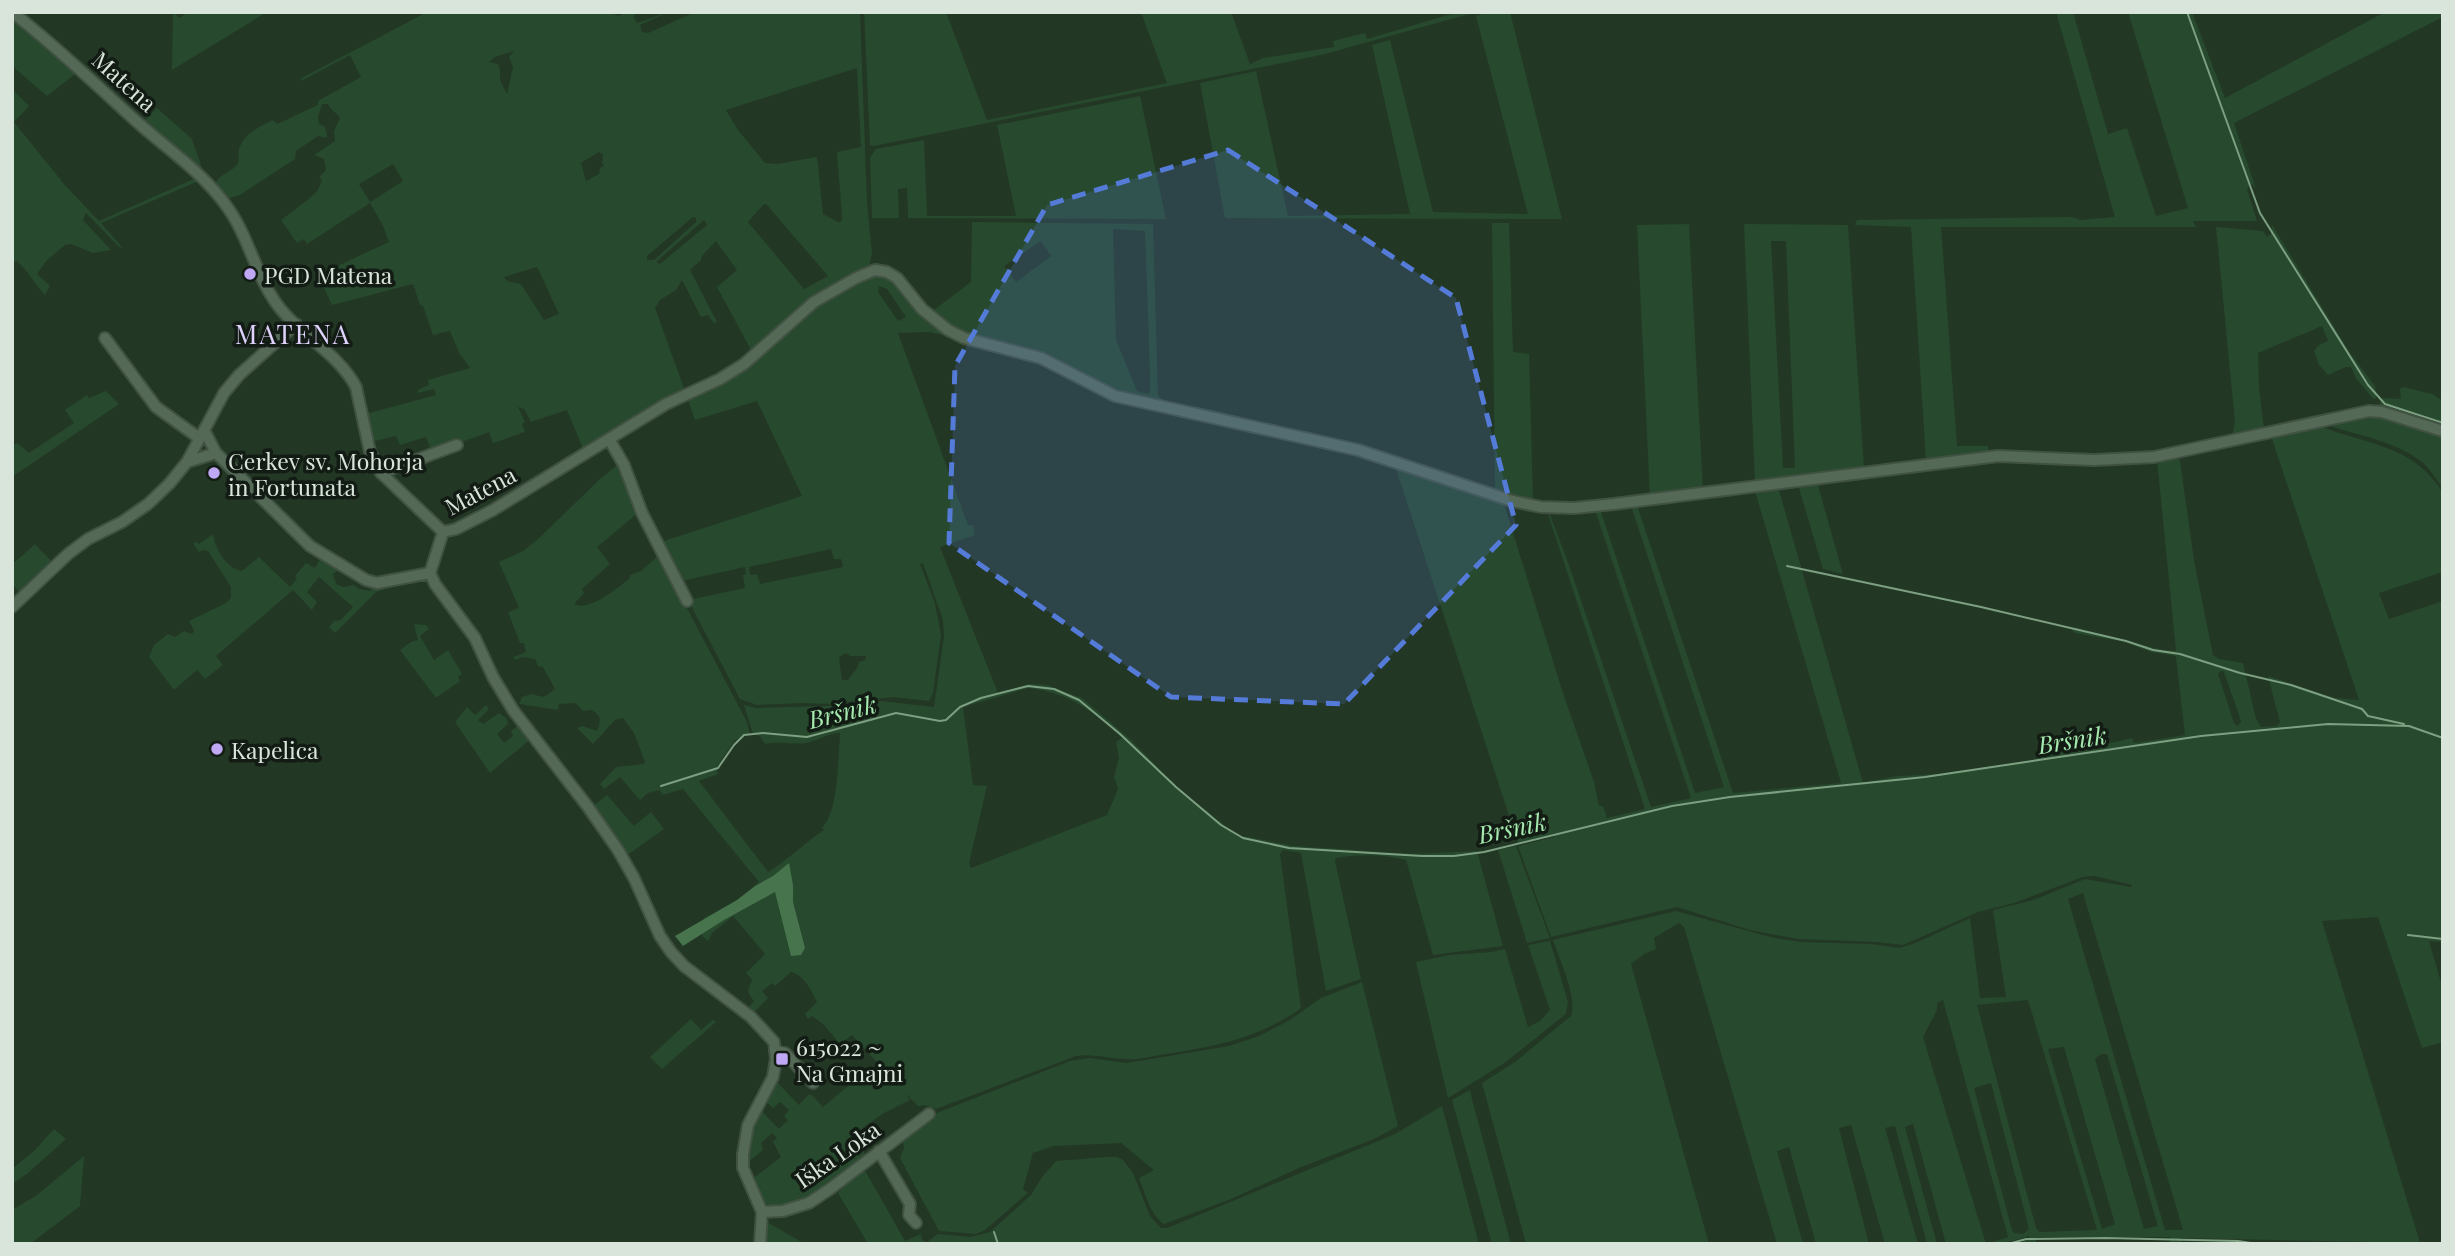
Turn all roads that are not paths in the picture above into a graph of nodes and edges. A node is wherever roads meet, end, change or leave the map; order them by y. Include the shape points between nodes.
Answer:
1 (12, 12) edge
2 (296, 324) junction
3 (104, 338) dead end
4 (2443, 431) edge
5 (202, 434) junction
6 (609, 439) junction
7 (457, 445) dead end
8 (216, 453) junction
9 (187, 462) junction
10 (381, 473) junction
11 (443, 532) junction
12 (430, 573) junction
13 (687, 601) dead end
14 (12, 607) edge
15 (776, 1051) junction
16 (813, 1083) dead end
17 (929, 1114) dead end
18 (879, 1151) junction
19 (762, 1212) junction
20 (916, 1223) dead end
21 (760, 1244) edge

1 - 2 street, Matena via 206,181 237,222 268,290
2 - 5 street via 239,375
2 - 10 street, Matena via 339,363 356,387 370,452
3 - 5 street via 156,407
4 - 6 street, Matena via 2369,411 2154,457 1998,456 1614,505 1541,506 1512,501 1358,450 1115,396 1041,358 948,330 922,309 897,278 875,271 814,302 744,365
5 - 8 street
5 - 9 street
6 - 11 street, Matena via 493,510
6 - 13 street
7 - 10 street
8 - 9 street
8 - 12 street via 310,547 346,569 377,583
9 - 14 street via 148,504 68,554
10 - 11 street, Matena
11 - 12 street
12 - 15 street via 475,638 513,710 618,850 671,952 759,1024
15 - 16 street via 785,1053
15 - 19 street via 773,1076 748,1125 743,1154 743,1168
17 - 18 street, Iška Loka
18 - 19 street, Iška Loka via 809,1203
18 - 20 street
19 - 21 street

